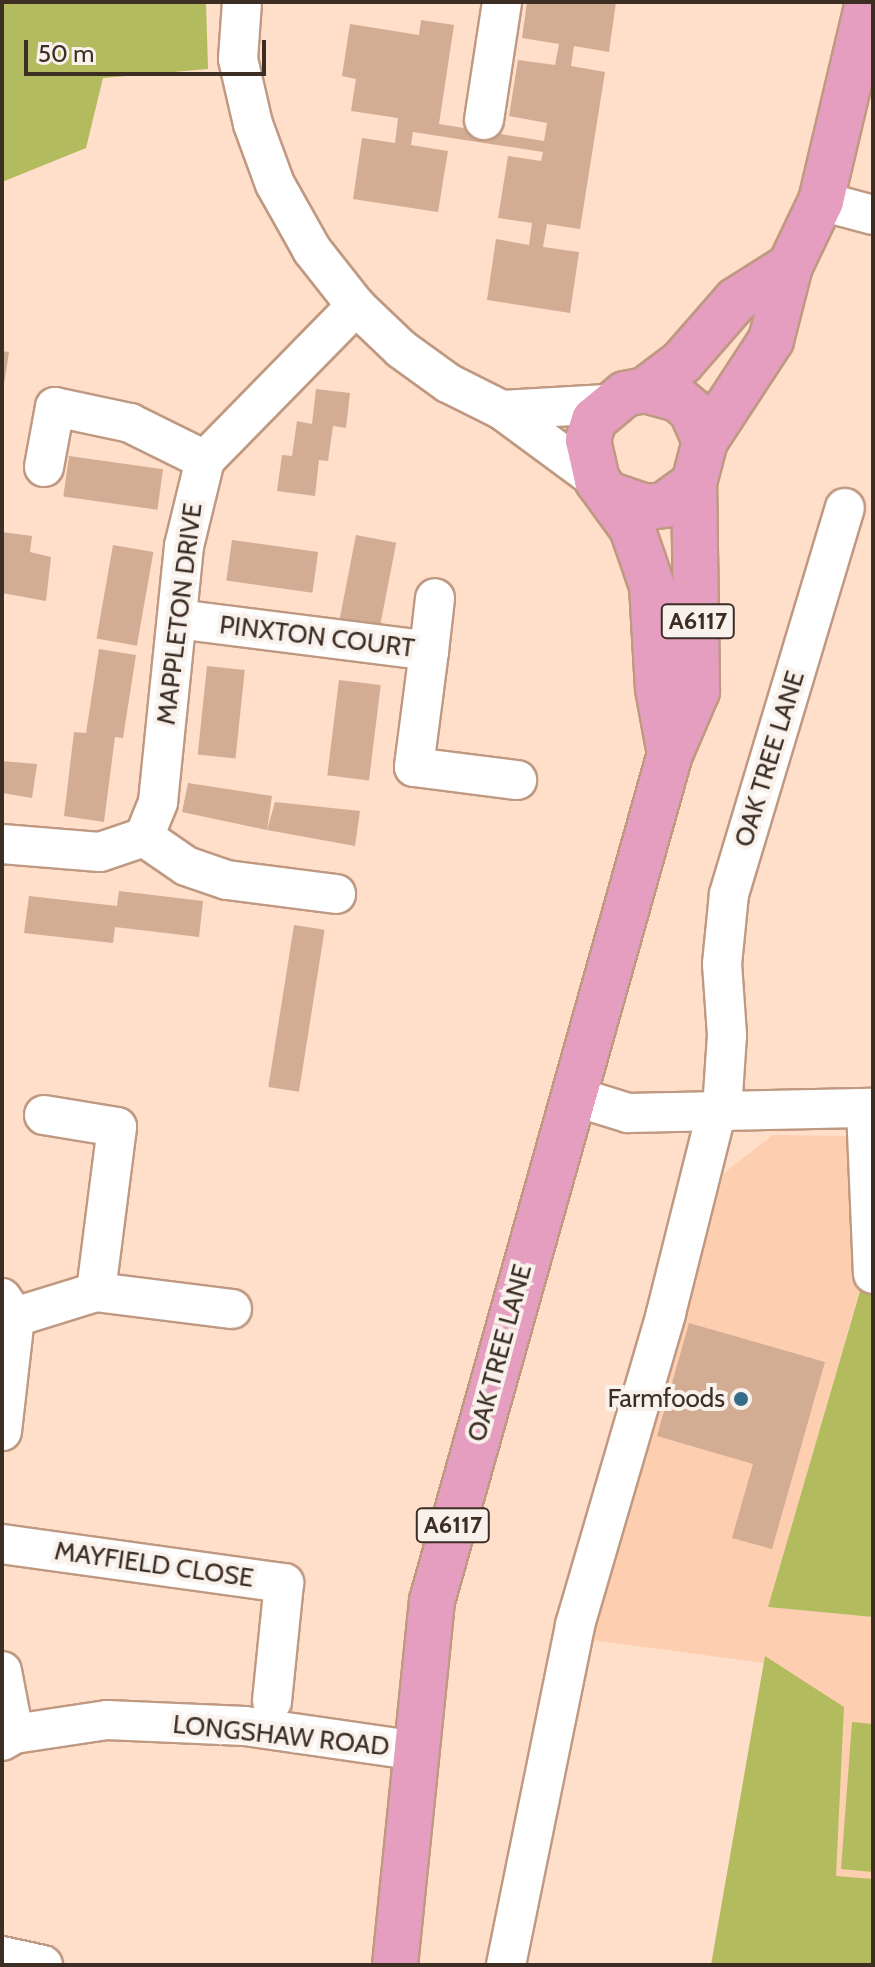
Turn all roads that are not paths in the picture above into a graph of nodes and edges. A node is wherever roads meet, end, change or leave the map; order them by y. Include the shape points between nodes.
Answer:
1 (242, 2) edge
2 (502, 2) edge
3 (868, 2) edge
4 (484, 120) dead end
5 (821, 201) junction
6 (873, 215) edge
7 (790, 266) junction
8 (356, 306) junction
9 (626, 397) junction
10 (502, 410) junction
11 (705, 441) junction
12 (205, 460) junction
13 (44, 467) dead end
14 (694, 483) junction
15 (604, 488) junction
16 (845, 508) dead end
17 (435, 598) dead end
18 (177, 619) junction
19 (429, 651) junction
20 (670, 754) junction
21 (517, 780) dead end
22 (144, 837) junction
23 (2, 844) edge
24 (336, 894) dead end
25 (573, 1096) junction
26 (869, 1108) edge
27 (720, 1110) junction
28 (44, 1115) dead end
29 (873, 1274) edge
30 (96, 1292) junction
31 (8, 1308) edge
32 (232, 1309) dead end
33 (2, 1431) edge
34 (2, 1544) edge
35 (2, 1671) edge
36 (272, 1701) dead end
37 (8, 1737) edge
38 (418, 1751) junction
39 (2, 1956) edge
40 (43, 1965) edge
41 (395, 1965) edge
42 (506, 1965) edge

1 - 8 street via 238,59 264,154 312,250
2 - 4 street
3 - 5 main road, OAK TREE LANE / A6117
5 - 6 street
5 - 7 main road, OAK TREE LANE / A6117
7 - 9 main road, OAK TREE LANE / A6117 via 736,300 682,362
7 - 11 main road, OAK TREE LANE / A6117 via 771,340
8 - 10 street via 448,383
8 - 12 street
9 - 10 street
9 - 11 main road via 678,399 695,417
9 - 15 main road, OAK TREE LANE / A6117 via 588,440
10 - 15 street
11 - 14 main road, OAK TREE LANE / A6117
12 - 13 street via 130,423 55,407
12 - 18 street, MAPPLETON DRIVE via 184,546
14 - 15 main road via 664,505 627,504
14 - 20 main road, OAK TREE LANE / A6117 via 697,691
15 - 20 main road, OAK TREE LANE / A6117 via 632,528 652,586 658,689
16 - 27 street, OAK TREE LANE via 729,894 722,964 727,1035
17 - 19 street
18 - 19 street, PINXTON COURT
18 - 22 street, MAPPLETON DRIVE via 158,802
19 - 21 street, PINXTON COURT via 414,767
20 - 25 main road, OAK TREE LANE / A6117
22 - 23 street via 100,852
22 - 24 street via 186,866 227,880
25 - 27 street via 628,1113
25 - 38 main road, OAK TREE LANE / A6117 via 432,1601
26 - 27 street
26 - 29 street
27 - 42 street, OAK TREE LANE via 575,1625
28 - 30 street via 117,1127
30 - 31 street
30 - 32 street
31 - 33 street
34 - 36 street, MAYFIELD CLOSE via 284,1583
35 - 37 street
37 - 38 street, LONGSHAW ROAD via 118,1720 245,1726
38 - 41 main road, OAK TREE LANE / A6117
39 - 40 street

